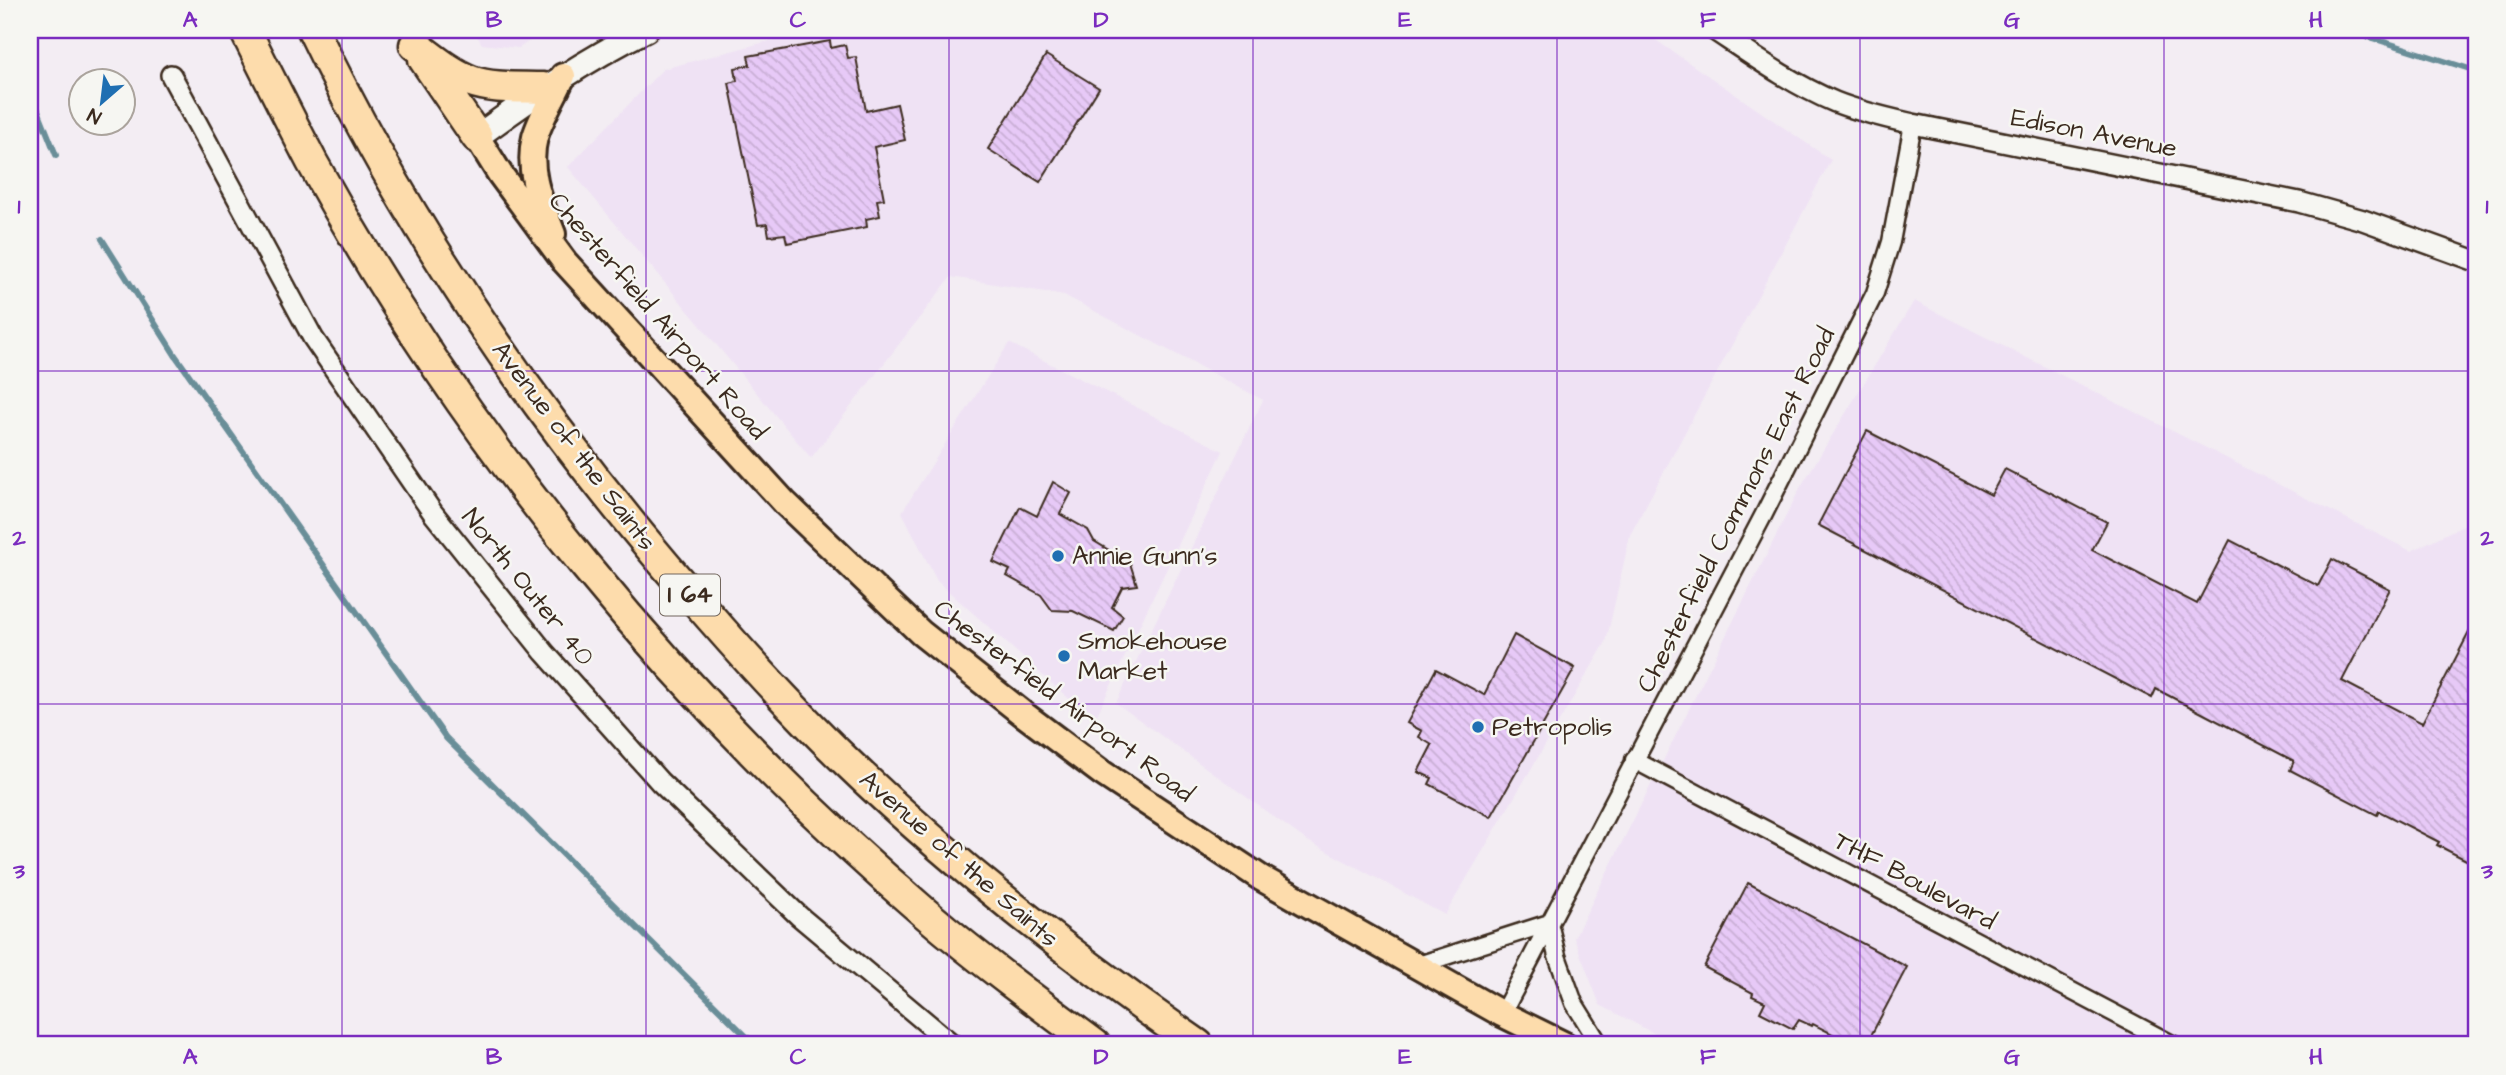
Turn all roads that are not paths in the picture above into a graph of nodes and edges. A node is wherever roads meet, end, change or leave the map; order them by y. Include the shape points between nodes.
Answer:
1 (245, 30) edge
2 (313, 30) edge
3 (646, 30) edge
4 (1714, 30) edge
5 (409, 37) edge
6 (171, 75) dead end
7 (553, 82) junction
8 (1913, 124) junction
9 (477, 137) junction
10 (564, 261) junction
11 (2476, 261) edge
12 (1634, 760) junction
13 (1549, 923) junction
14 (1415, 966) junction
15 (1502, 1014) junction
16 (953, 1045) edge
17 (1095, 1045) edge
18 (1198, 1045) edge
19 (1565, 1045) edge
20 (1600, 1045) edge
21 (2174, 1045) edge

1 - 17 highway, I 64 via 313,163 390,293 472,417 610,596 760,760 860,855 984,961
2 - 18 highway, Avenue of the Saints / I 64 via 426,236 508,362 597,482 691,596 793,709 909,820 1073,956
3 - 7 main road
4 - 8 street, Edison Avenue via 1804,87 1856,109
5 - 7 highway via 449,71 472,81 496,86
5 - 9 highway
6 - 16 street, North Outer 40 via 313,338 433,513 544,653 660,782 799,916
7 - 9 main road
7 - 10 main road via 536,135 533,173
8 - 11 street, Edison Avenue via 2299,202
8 - 12 street, Chesterfield Commons East Road via 1891,242 1875,293
9 - 10 main road, Chesterfield Airport Road
10 - 14 main road, Chesterfield Airport Road via 785,503 921,633 1051,735 1183,828 1272,886
12 - 13 street, Chesterfield Commons East Road
12 - 21 street, THF Boulevard
13 - 14 street
13 - 15 street, Chesterfield Commons East Road
13 - 20 street via 1574,1003
14 - 15 main road, Chesterfield Airport Road
15 - 19 main road, Chesterfield Airport Road

